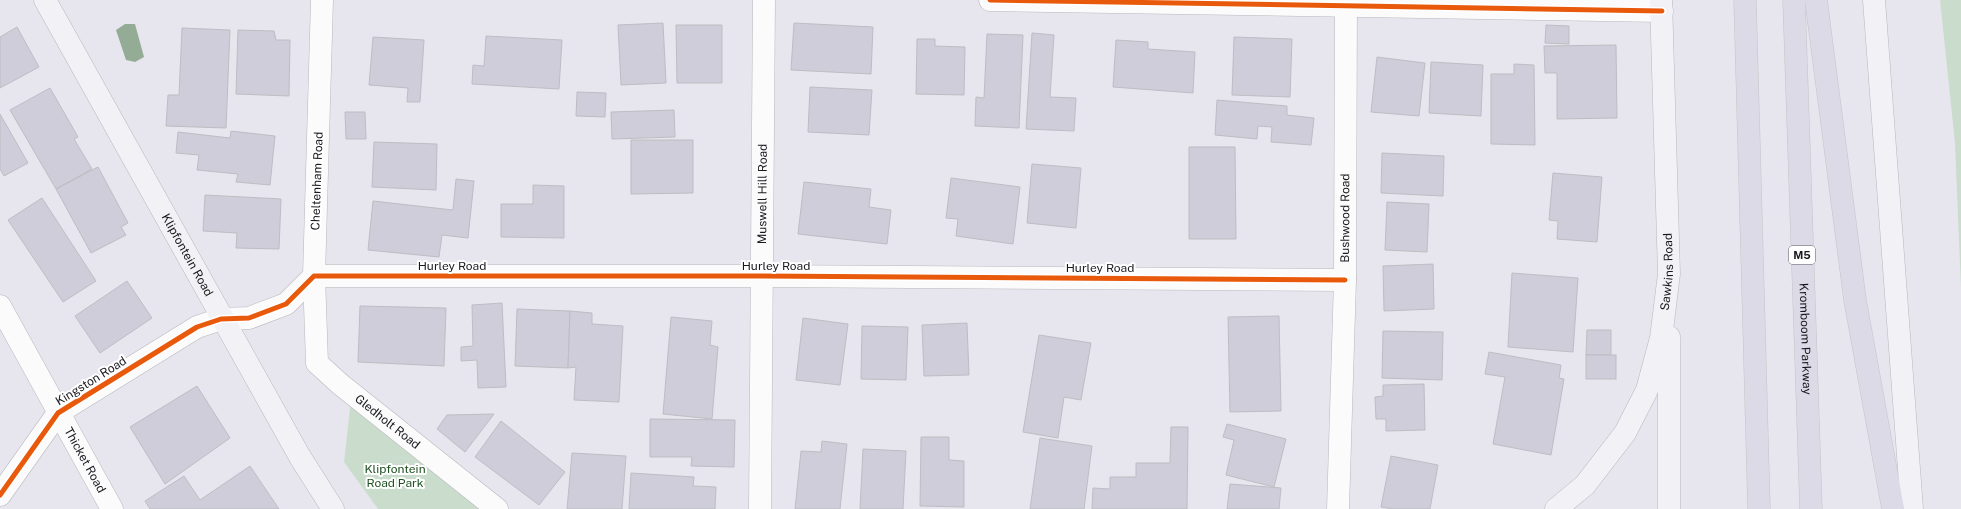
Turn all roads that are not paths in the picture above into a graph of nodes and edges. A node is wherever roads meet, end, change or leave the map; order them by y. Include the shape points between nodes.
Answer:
1 (45, 0) edge
2 (322, 0) edge
3 (764, 0) edge
4 (990, 0) edge
5 (1745, 0) edge
6 (1794, 0) edge
7 (1816, 0) edge
8 (1874, 0) edge
9 (1346, 3) edge
10 (1662, 5) edge
11 (1669, 274) junction
12 (314, 276) junction
13 (762, 276) junction
14 (1345, 280) junction
15 (0, 306) edge
16 (221, 319) junction
17 (317, 363) joint
18 (58, 413) junction
19 (1757, 450) junction
20 (0, 495) edge
21 (328, 507) edge
22 (112, 509) edge
23 (497, 509) edge
24 (760, 509) edge
25 (1338, 509) edge
26 (1556, 509) edge
27 (1669, 509) edge
28 (1754, 509) edge
29 (1759, 509) edge
30 (1811, 509) edge
31 (1893, 509) edge
32 (1912, 509) edge

1 - 16 main road, Klipfontein Road
2 - 12 street, Cheltenham Road
3 - 13 street, Muswell Hill Road
4 - 9 street
5 - 19 highway
6 - 30 highway, Kromboom Parkway / M5
7 - 31 highway via 1855,300
8 - 32 main road
9 - 10 street
9 - 14 street, Bushwood Road
10 - 11 main road, Sawkins Road
11 - 26 main road, Sawkins Road via 1661,338 1647,390 1625,432 1605,460 1585,485
11 - 27 main road
12 - 13 street, Hurley Road
12 - 16 street via 286,304 249,318
12 - 17 street, Cheltenham Road
13 - 14 street, Hurley Road
13 - 24 street, Muswell Hill Road
14 - 25 street, Bushwood Road
15 - 18 street, Thicket Road
16 - 18 street, Kingston Road via 197,327
16 - 21 main road, Klipfontein Road
17 - 23 street, Gledholt Road
18 - 20 street, Kingston Road
18 - 22 street, Thicket Road
19 - 28 highway
19 - 29 highway

